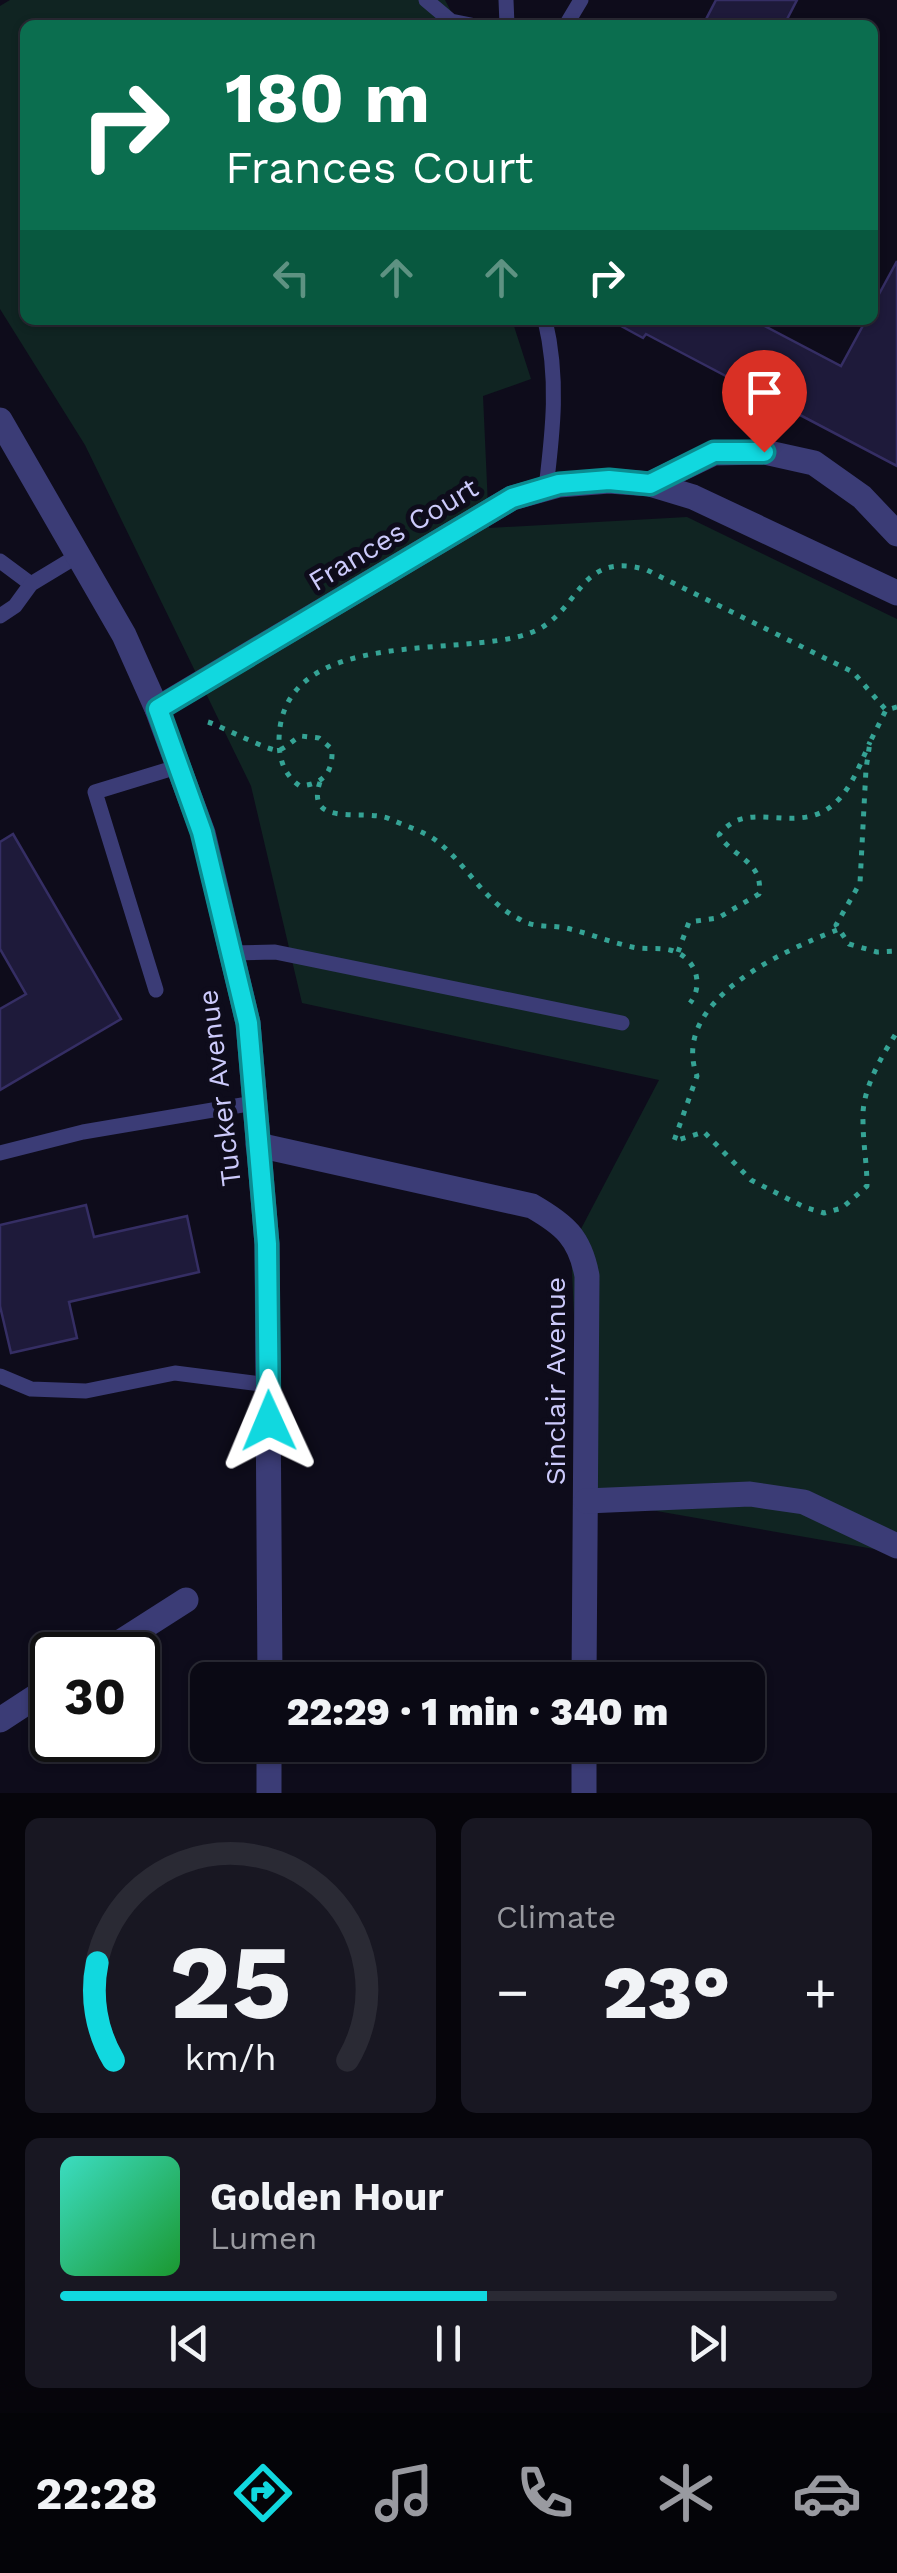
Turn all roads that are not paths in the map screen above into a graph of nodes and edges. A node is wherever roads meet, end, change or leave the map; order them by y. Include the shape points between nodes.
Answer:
1 (426, 0) edge
2 (450, 20) edge
3 (546, 325) edge
4 (0, 420) edge
5 (650, 484) junction
6 (546, 488) junction
7 (897, 534) edge
8 (79, 555) junction
9 (0, 561) edge
10 (31, 584) junction
11 (897, 594) edge
12 (0, 616) edge
13 (158, 709) junction
14 (180, 766) junction
15 (231, 953) junction
16 (156, 990) dead end
17 (622, 1023) dead end
18 (254, 1103) junction
19 (258, 1145) junction
20 (0, 1153) edge
21 (0, 1376) edge
22 (269, 1386) junction
23 (586, 1500) junction
24 (897, 1546) edge
25 (186, 1600) dead end
26 (136, 1632) edge
27 (270, 1662) edge
28 (584, 1662) edge
29 (30, 1700) edge
30 (0, 1720) edge
31 (269, 1762) edge
32 (584, 1762) edge
33 (269, 1793) edge
34 (584, 1793) edge

1 - 2 lane
3 - 6 lane via 556,396
4 - 8 street, Tucker Avenue
5 - 6 street, Frances Court via 609,480
5 - 7 street via 714,452 764,452 814,464 862,497
5 - 11 street, Frances Court via 693,497
6 - 13 street, Frances Court via 512,498
8 - 10 lane
8 - 13 street, Tucker Avenue
9 - 10 lane
10 - 12 lane
13 - 14 street, Tucker Avenue
14 - 15 street, Tucker Avenue
14 - 16 lane via 94,792
15 - 17 lane via 275,952
15 - 18 street, Tucker Avenue via 248,1023
18 - 19 street, Tucker Avenue
18 - 20 lane
19 - 22 street, Tucker Avenue
19 - 23 street, Sinclair Avenue via 532,1206 560,1222 582,1251 587,1276
21 - 22 lane via 31,1389 86,1391 176,1373
22 - 27 street, Tucker Avenue
23 - 24 street via 768,1496 804,1502
23 - 28 street, Sinclair Avenue
25 - 26 street
29 - 30 street
31 - 33 street
32 - 34 street

